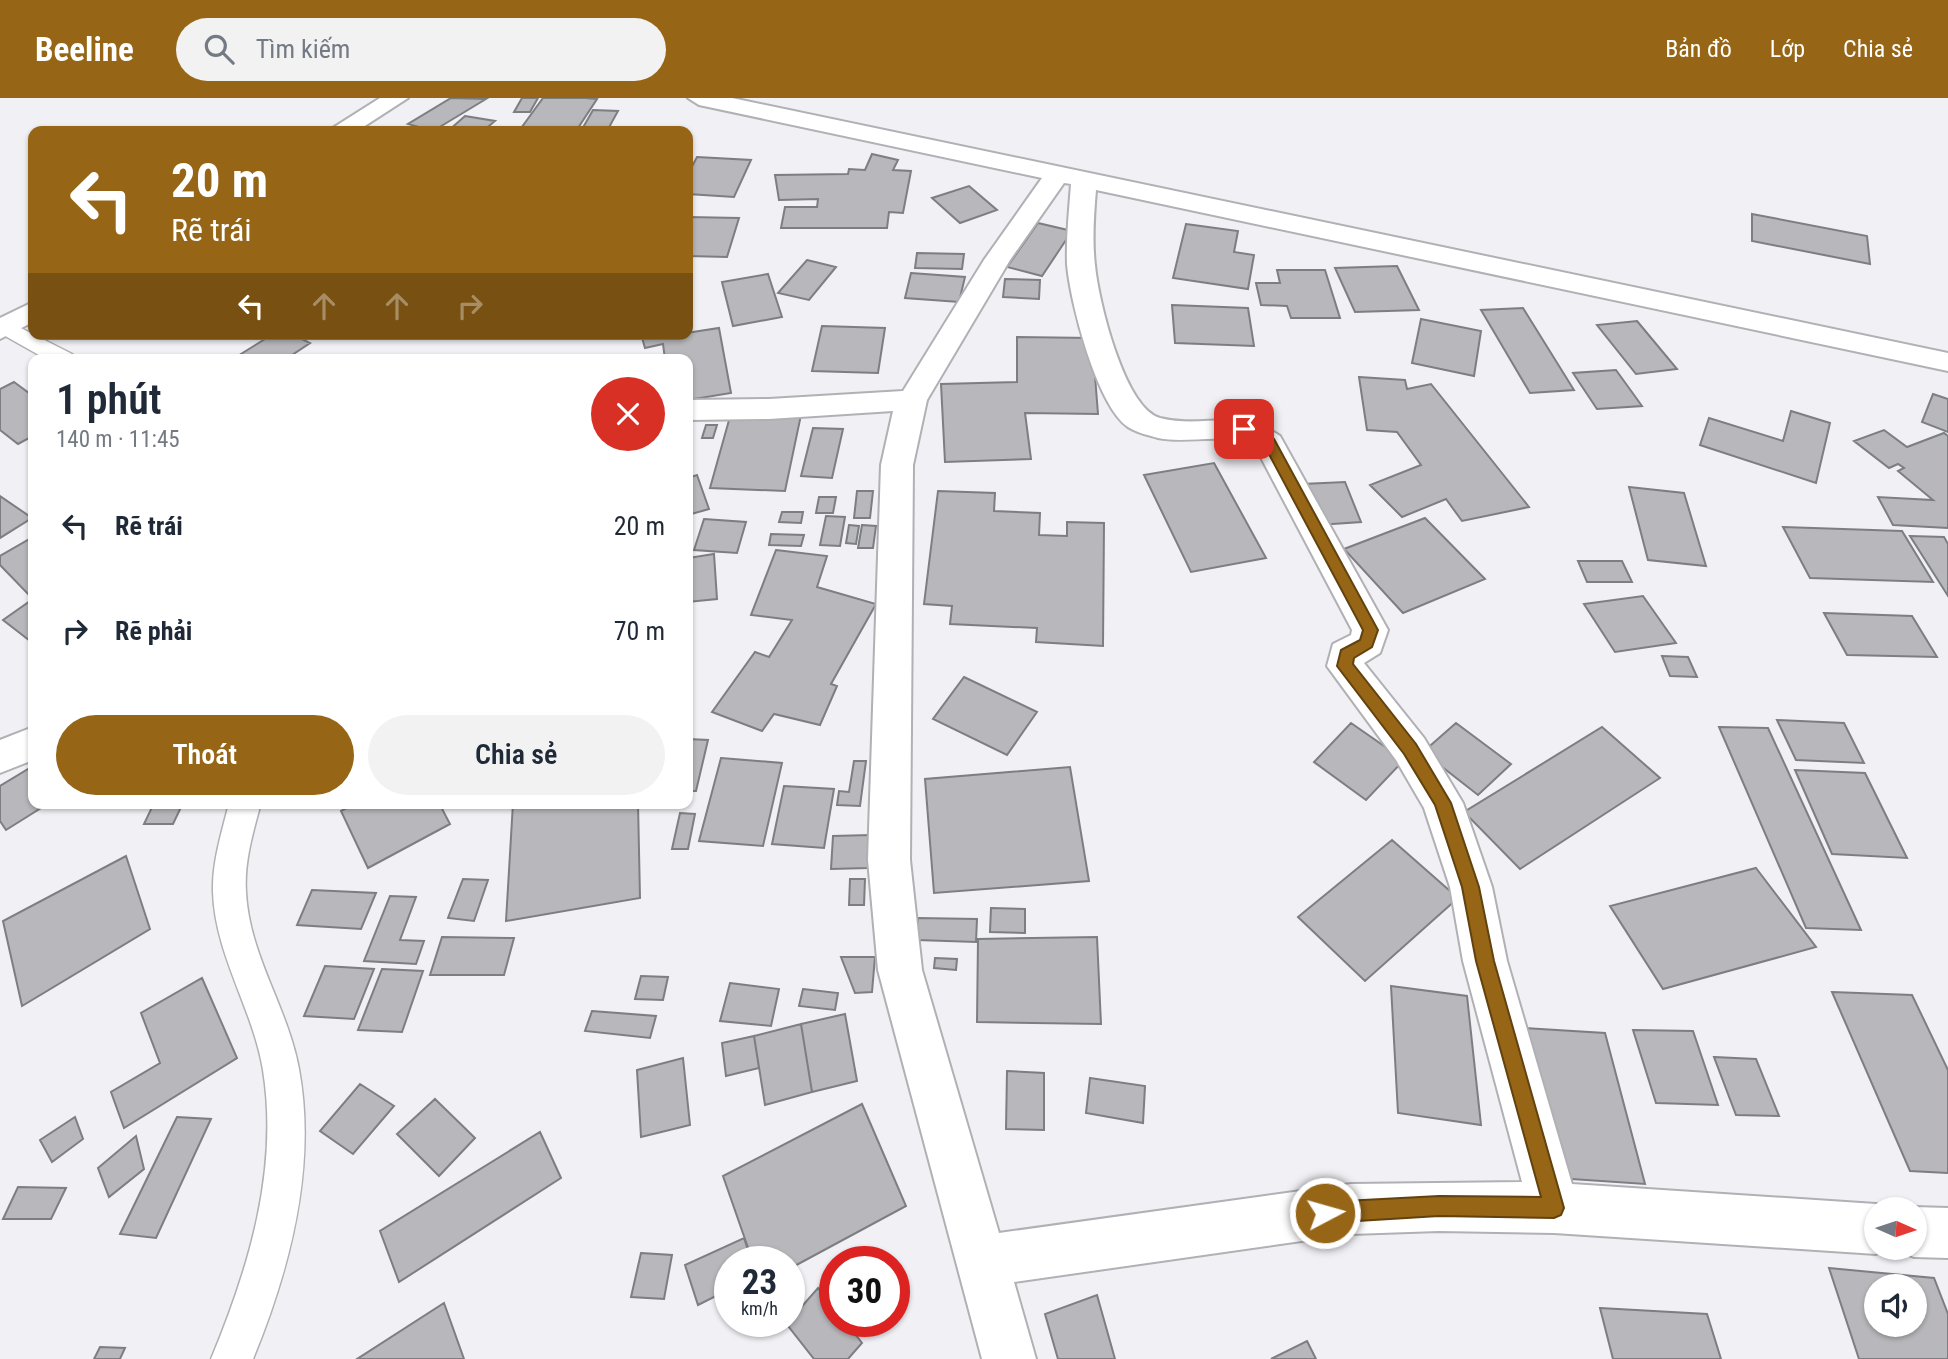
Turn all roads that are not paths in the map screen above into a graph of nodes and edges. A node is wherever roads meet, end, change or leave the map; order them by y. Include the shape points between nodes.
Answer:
1 (397, 98) edge
2 (699, 98) edge
3 (349, 126) edge
4 (1070, 177) junction
5 (28, 313) edge
6 (3, 328) edge
7 (54, 354) edge
8 (1948, 362) edge
9 (912, 400) junction
10 (693, 410) edge
11 (28, 745) edge
12 (0, 757) edge
13 (244, 809) edge
14 (1554, 1208) junction
15 (1864, 1228) edge
16 (1927, 1232) edge
17 (1948, 1233) edge
18 (980, 1261) junction
19 (232, 1359) edge
20 (1009, 1359) edge

1 - 3 street
2 - 4 street
4 - 8 street
4 - 9 street via 996,260
4 - 14 street via 1087,310 1131,414 1170,430 1244,429 1269,443 1370,630 1367,643 1346,654 1345,666 1410,749 1443,803 1471,887 1485,961
5 - 6 street
6 - 7 lane
9 - 10 street
9 - 18 street via 897,465 891,902 900,970
11 - 12 street
13 - 19 lane via 229,876 229,901 274,1036 286,1104 279,1202 267,1264
14 - 15 street
14 - 18 street via 1351,1209
16 - 17 street
18 - 20 street

